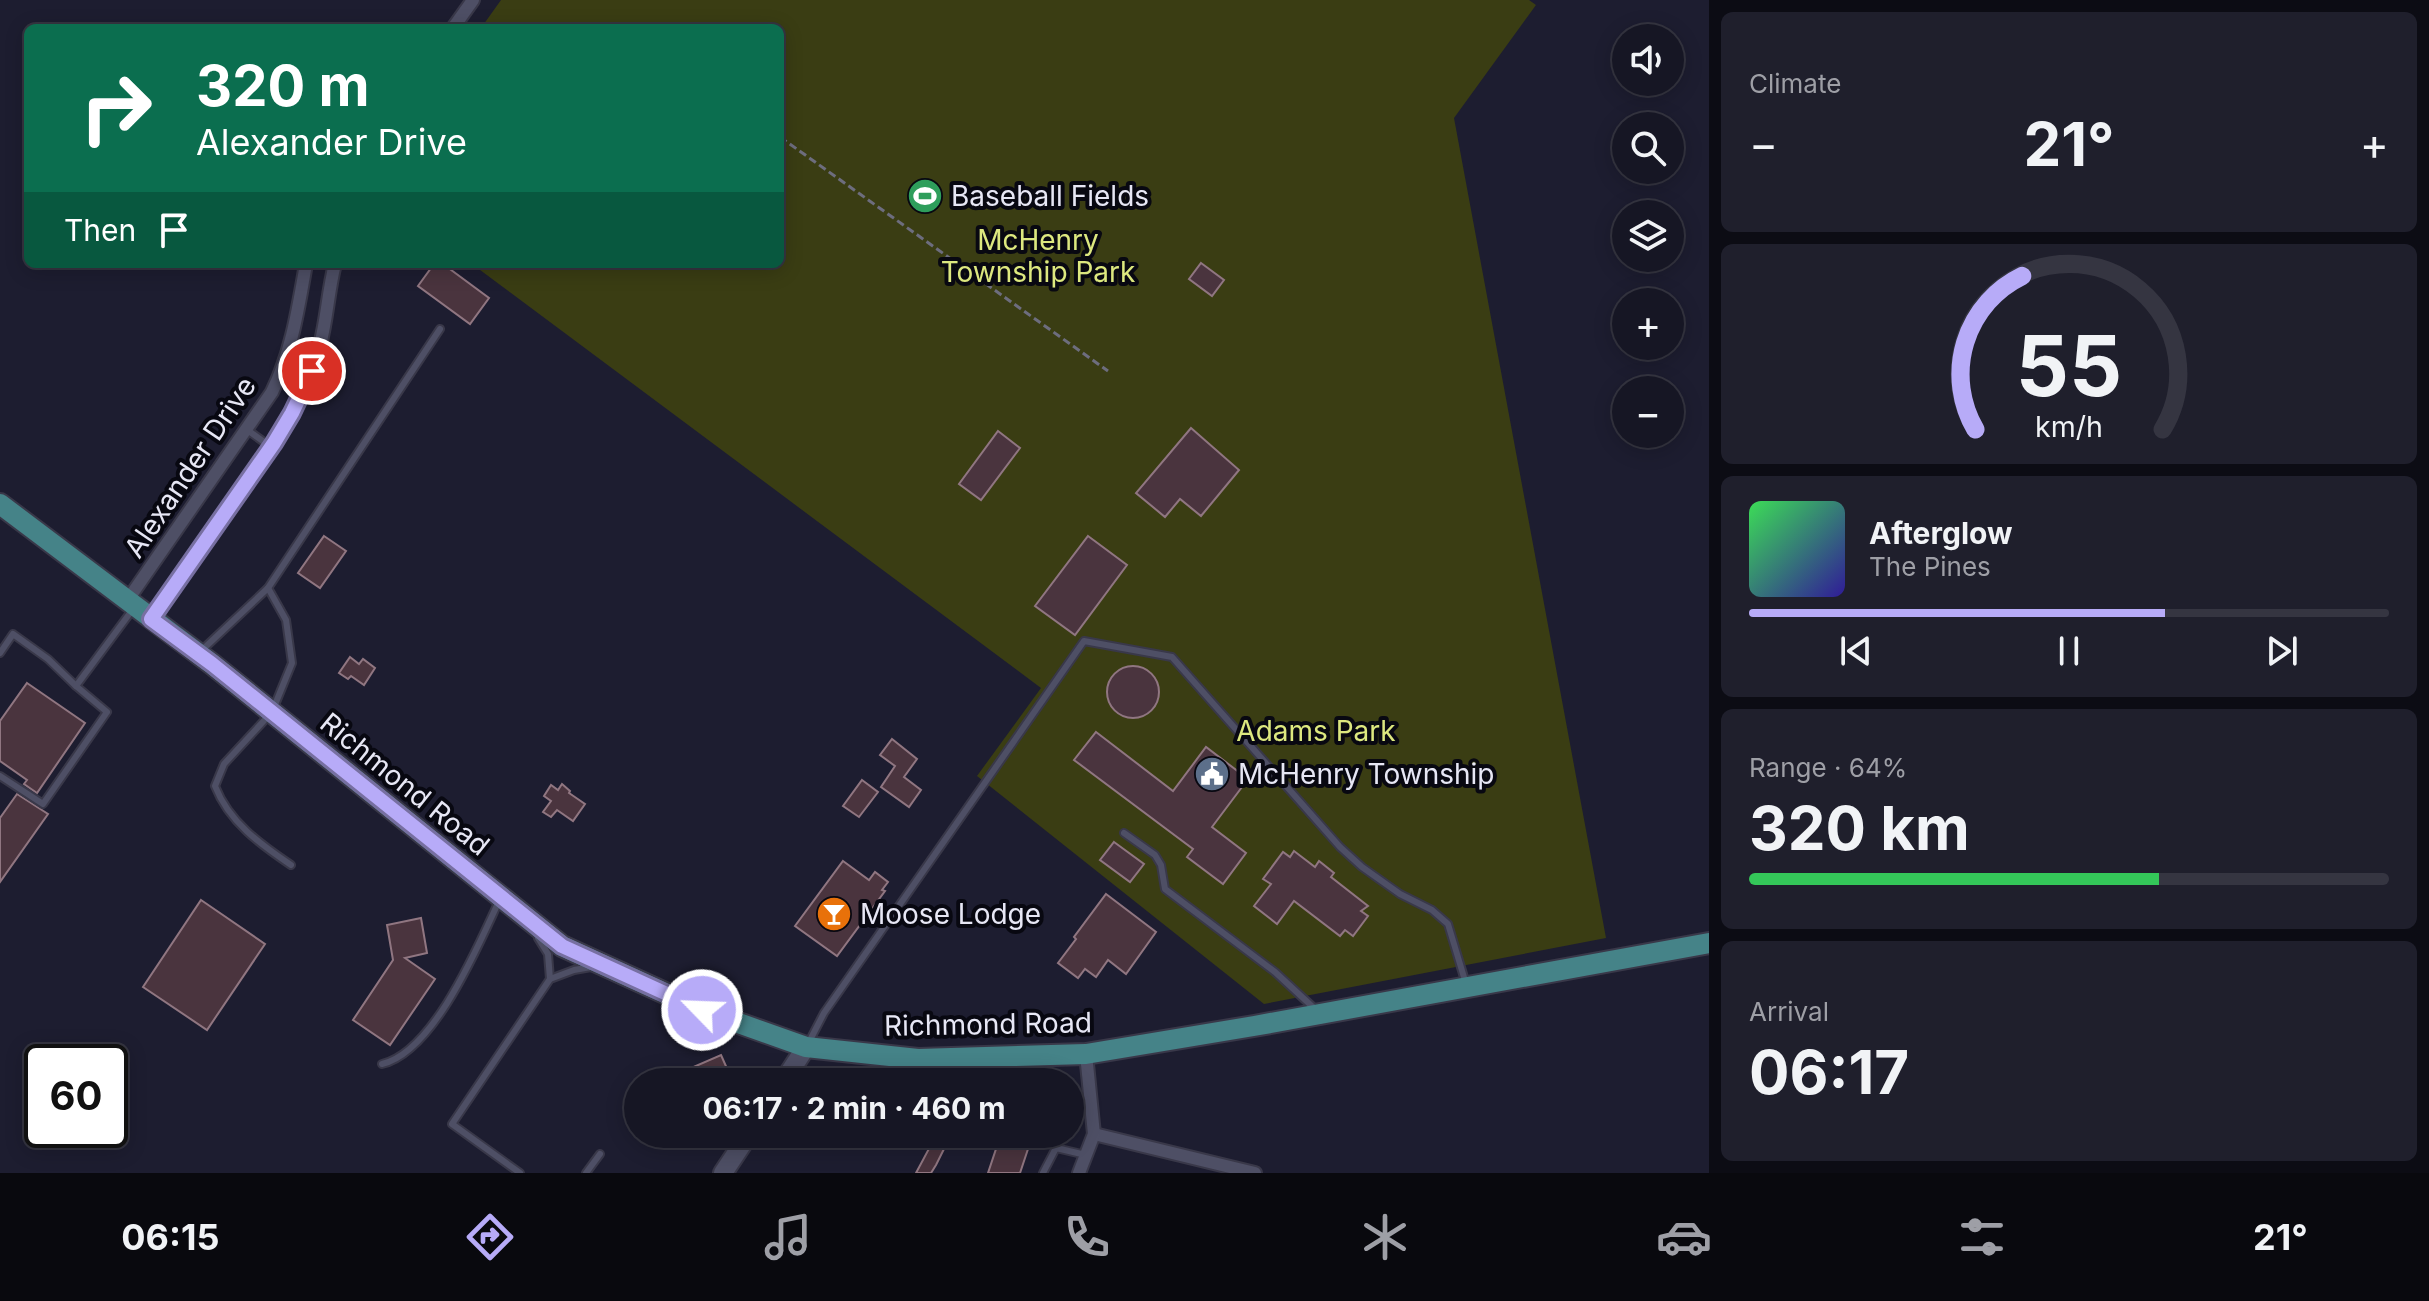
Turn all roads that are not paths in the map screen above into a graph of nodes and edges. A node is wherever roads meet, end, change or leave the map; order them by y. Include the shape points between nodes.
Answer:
1 (473, 0) edge
2 (456, 24) edge
3 (305, 268) edge
4 (334, 268) edge
5 (440, 329) dead end
6 (246, 429) junction
7 (271, 447) junction
8 (0, 504) edge
9 (268, 588) junction
10 (138, 609) junction
11 (0, 653) edge
12 (198, 654) junction
13 (76, 686) junction
14 (272, 712) junction
15 (0, 776) edge
16 (1124, 833) dead end
17 (291, 865) dead end
18 (501, 897) junction
19 (527, 918) junction
20 (1709, 943) edge
21 (602, 965) junction
22 (550, 979) junction
23 (1467, 987) junction
24 (1320, 1014) junction
25 (806, 1047) junction
26 (1086, 1054) junction
27 (382, 1064) dead end
28 (792, 1068) edge
29 (1094, 1134) junction
30 (740, 1148) edge
31 (600, 1154) dead end
32 (1086, 1155) junction
33 (520, 1173) edge
34 (586, 1173) edge
35 (723, 1173) edge
36 (1043, 1173) edge
37 (1079, 1173) edge
38 (1255, 1173) edge

1 - 2 street
3 - 6 street, Alexander Drive via 285,364
4 - 7 street, Alexander Drive via 312,371
5 - 9 lane
6 - 7 lane
6 - 10 street, Alexander Drive
7 - 10 street, Alexander Drive
8 - 10 main road, Richmond Road
9 - 12 lane
9 - 14 lane via 286,620 292,663
10 - 12 main road, Richmond Road
10 - 13 lane
11 - 13 lane via 13,634
12 - 14 main road, Richmond Road
13 - 15 lane via 107,712 43,804
14 - 17 lane via 224,764 215,786 221,803 253,839
14 - 18 main road, Richmond Road
16 - 24 lane via 1155,855 1165,889 1275,972
18 - 19 main road, Richmond Road
18 - 27 lane via 435,1020 409,1048
19 - 21 main road, Richmond Road via 562,946
19 - 22 lane via 548,954
20 - 23 main road, Richmond Road
21 - 22 lane
21 - 25 main road, Richmond Road via 702,1010
22 - 33 lane via 452,1124
23 - 24 main road, Richmond Road
23 - 25 lane via 1448,924 1340,847 1172,657 1084,641 824,1013
24 - 26 main road, Richmond Road
25 - 26 main road, Richmond Road via 918,1059
25 - 28 street
26 - 29 street
29 - 32 street
29 - 38 street
30 - 35 street
31 - 34 lane
32 - 36 lane via 1056,1148
32 - 37 street

